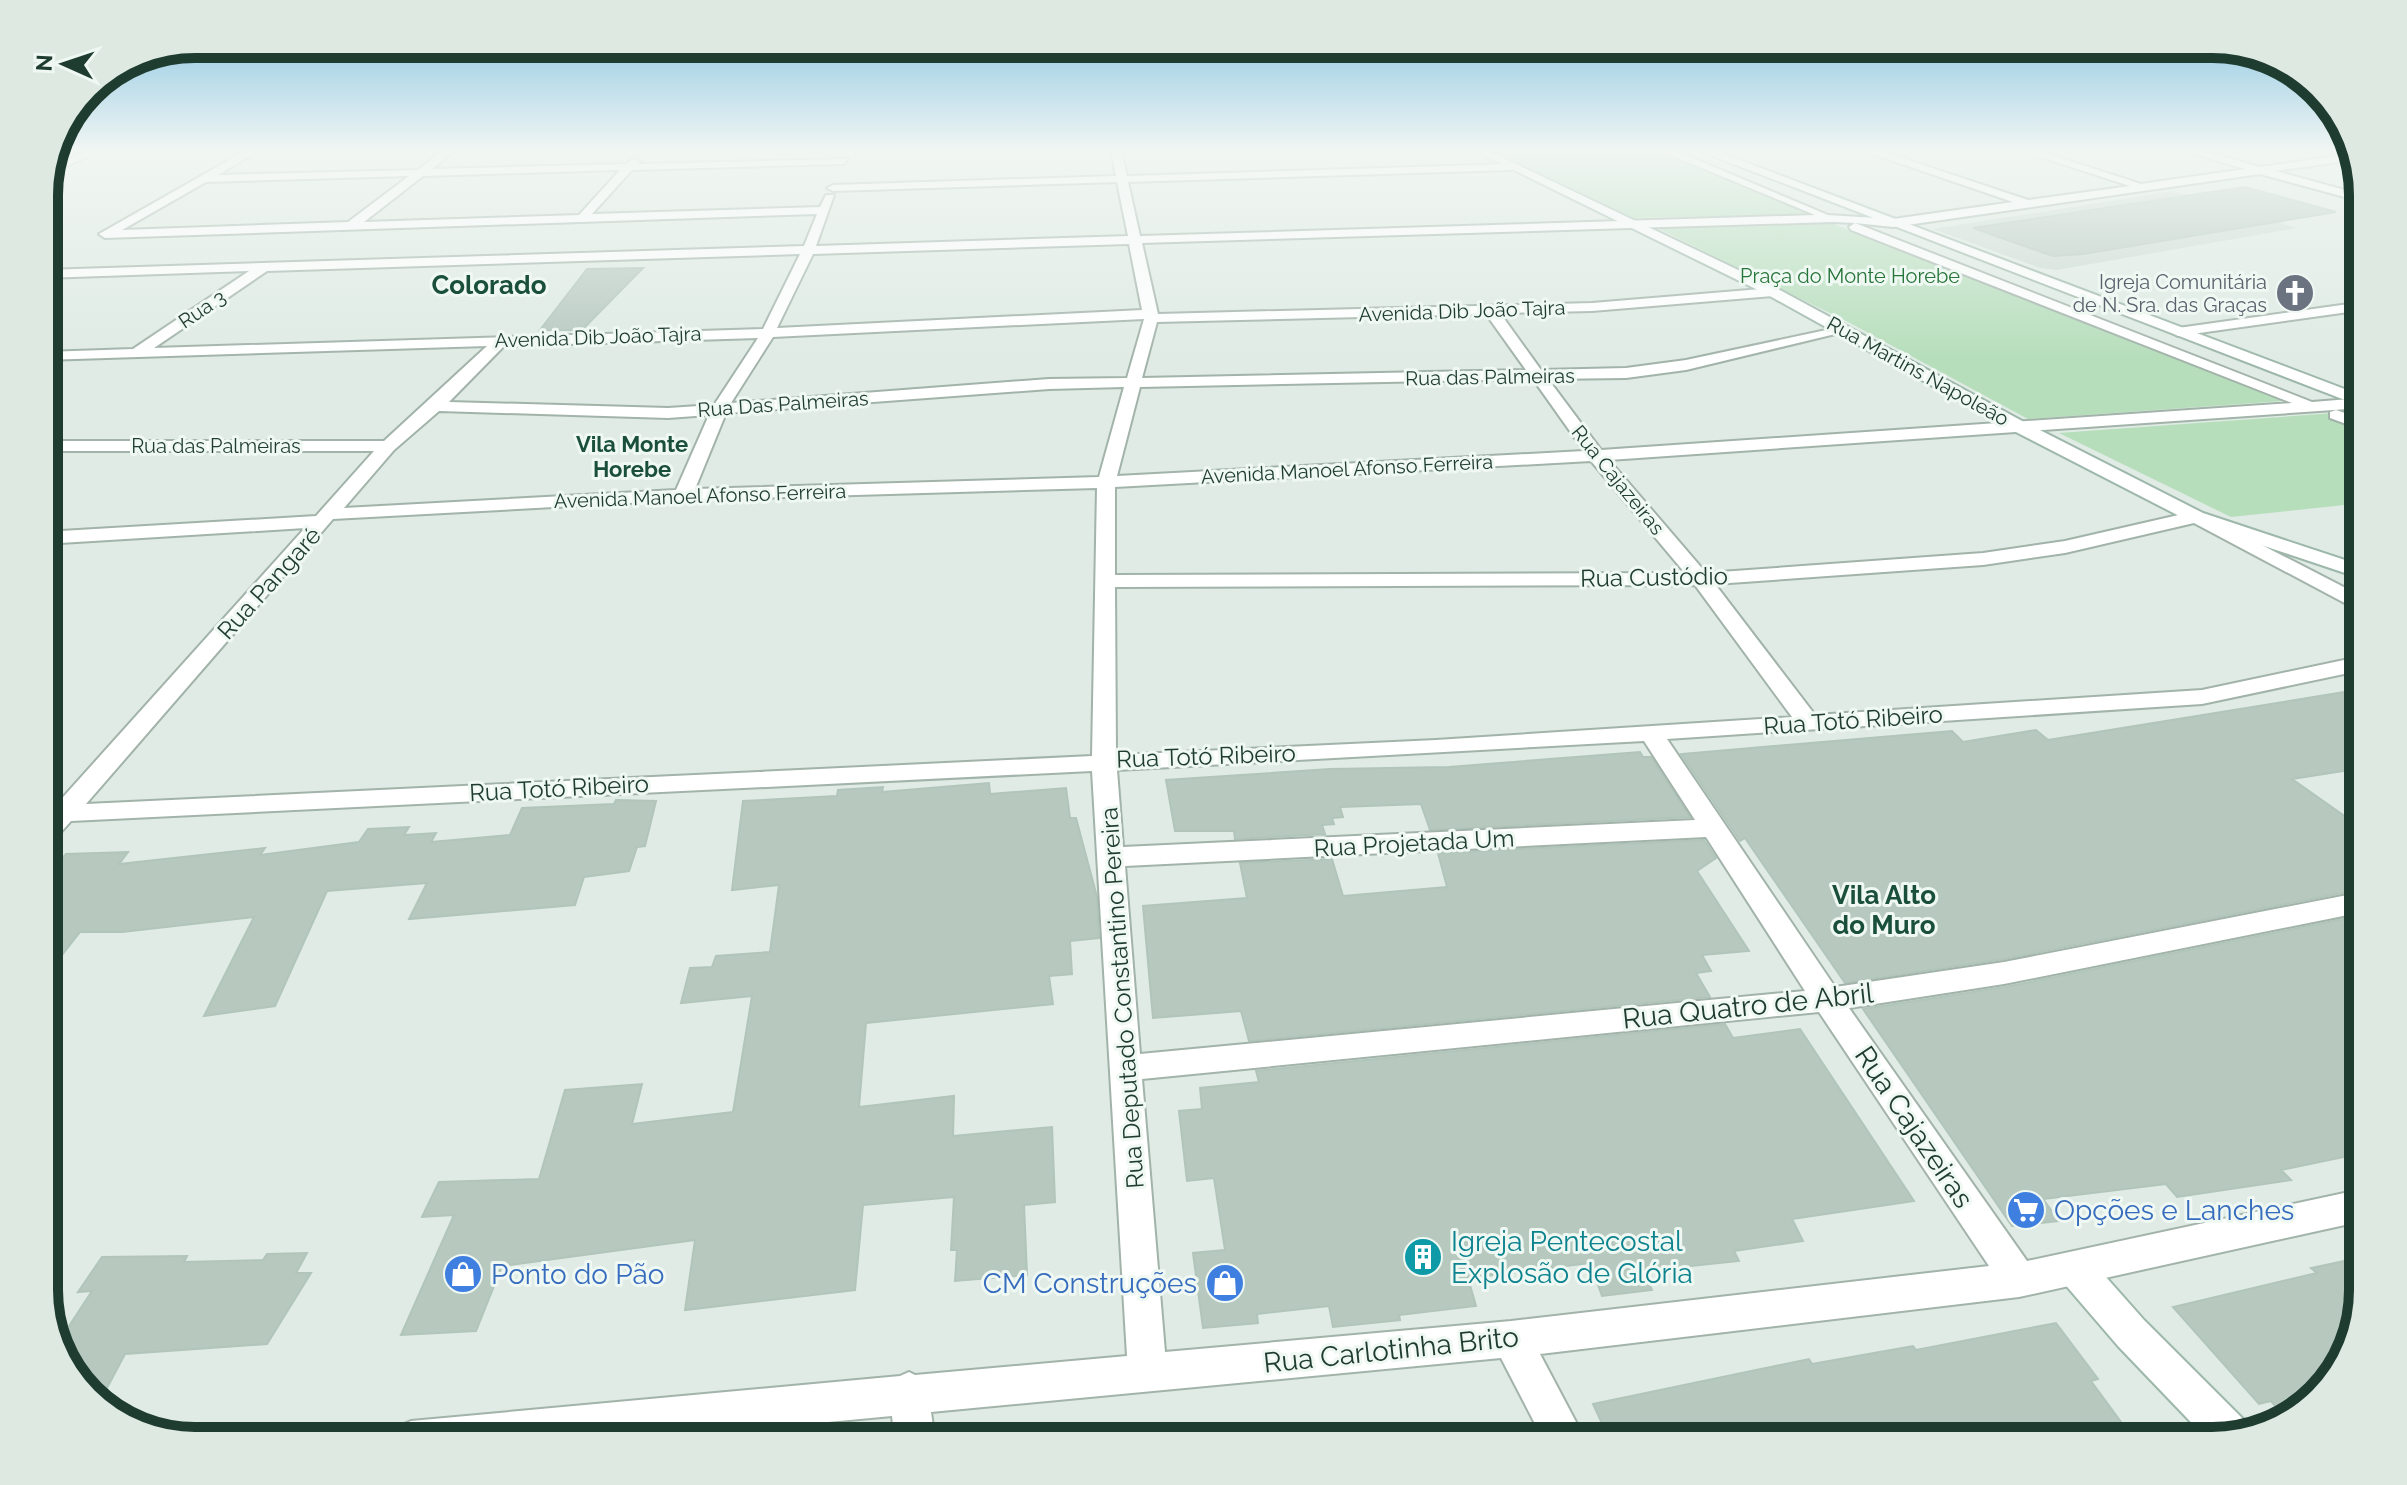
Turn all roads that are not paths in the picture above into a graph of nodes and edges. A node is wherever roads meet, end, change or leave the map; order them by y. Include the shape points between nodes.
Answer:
1 (130, 220) edge
2 (358, 220) edge
3 (516, 220) edge
4 (821, 220) edge
5 (1130, 220) edge
6 (1625, 220) edge
7 (1740, 220) edge
8 (1860, 220) edge
9 (1886, 220) edge
10 (1912, 220) edge
11 (1842, 222) dead end
12 (1631, 223) junction
13 (1893, 223) junction
14 (351, 226) junction
15 (1133, 239) junction
16 (808, 251) junction
17 (266, 266) junction
18 (58, 273) edge
19 (1773, 292) junction
20 (2349, 308) edge
21 (1490, 310) junction
22 (1151, 316) junction
23 (1845, 330) junction
24 (2178, 332) junction
25 (768, 333) junction
26 (502, 340) junction
27 (138, 352) junction
28 (58, 355) edge
29 (1536, 377) junction
30 (1131, 382) junction
31 (2349, 398) edge
32 (2304, 402) dead end
33 (2349, 404) edge
34 (435, 406) junction
35 (719, 410) junction
36 (2336, 415) dead end
37 (2349, 420) edge
38 (2018, 426) junction
39 (58, 446) edge
40 (388, 446) junction
41 (1596, 456) junction
42 (1106, 482) junction
43 (683, 495) junction
44 (2196, 517) junction
45 (328, 518) junction
46 (58, 537) edge
47 (2349, 568) edge
48 (1701, 579) junction
49 (1106, 581) junction
50 (2349, 598) edge
51 (2349, 667) edge
52 (1809, 723) junction
53 (1651, 733) junction
54 (1104, 760) junction
55 (58, 810) edge
56 (58, 813) edge
57 (1716, 828) junction
58 (1113, 857) junction
59 (2349, 905) edge
60 (1827, 1000) junction
61 (1127, 1068) junction
62 (2349, 1208) edge
63 (2076, 1270) junction
64 (2019, 1280) junction
65 (1511, 1339) junction
66 (1147, 1374) junction
67 (909, 1392) junction
68 (2223, 1426) edge
69 (553, 1427) edge
70 (913, 1427) edge
71 (1558, 1427) edge

1 - 14 street via 105,234
2 - 14 street
3 - 14 street
4 - 16 street
5 - 15 street
6 - 12 street, Rua Martins Napoleão
7 - 12 street
8 - 13 street
9 - 13 street
10 - 13 street
11 - 32 street
12 - 15 street
12 - 19 street, Rua Martins Napoleão
13 - 24 street
15 - 16 street
15 - 22 street
16 - 17 street
16 - 25 street
17 - 18 street
17 - 27 street, Rua 3
19 - 21 street, Avenida Dib João Tajra
19 - 23 street, Rua Martins Napoleão
20 - 24 street
21 - 22 street, Avenida Dib João Tajra
21 - 29 street, Rua Cajazeiras
22 - 25 street, Avenida Dib João Tajra
22 - 30 street, Rua Deputado Constantino Pereira
23 - 29 street, Rua das Palmeiras via 1652,371
23 - 38 street, Rua Martins Napoleão
24 - 31 street
25 - 26 street, Avenida Dib João Tajra
25 - 35 street
26 - 27 street, Avenida Dib João Tajra
26 - 34 street, Rua Pangaré
27 - 28 street, Avenida Dib João Tajra
29 - 30 street, Rua das Palmeiras
29 - 41 street, Rua Cajazeiras
30 - 35 street, Rua Das Palmeiras
30 - 42 street, Rua Deputado Constantino Pereira
33 - 38 street, Avenida Manoel Afonso Ferreira
34 - 35 street, Rua Das Palmeiras via 628,413
34 - 40 street, Rua Pangaré
35 - 43 street
36 - 37 street
38 - 41 street, Avenida Manoel Afonso Ferreira
38 - 44 street, Rua Martins Napoleão
39 - 40 street, Rua das Palmeiras
40 - 45 street, Rua Pangaré
41 - 42 street, Avenida Manoel Afonso Ferreira
41 - 48 street, Rua Cajazeiras
42 - 43 street, Avenida Manoel Afonso Ferreira
42 - 49 street, Rua Deputado Constantino Pereira
43 - 45 street, Avenida Manoel Afonso Ferreira
44 - 47 street, Rua Martins Napoleão
44 - 48 street, Rua Custódio via 2065,547 1983,559
44 - 50 street
45 - 46 street, Avenida Manoel Afonso Ferreira
45 - 55 street, Rua Pangaré
48 - 49 street, Rua Custódio
48 - 52 street, Rua Cajazeiras
49 - 54 street, Rua Deputado Constantino Pereira
51 - 52 street, Rua Totó Ribeiro via 2202,697
52 - 53 street, Rua Totó Ribeiro
53 - 54 street, Rua Totó Ribeiro
53 - 57 street, Rua Cajazeiras
54 - 56 street, Rua Totó Ribeiro
54 - 58 street, Rua Deputado Constantino Pereira
57 - 58 street, Rua Projetada Um
57 - 60 street, Rua Cajazeiras
58 - 61 street, Rua Deputado Constantino Pereira
59 - 60 street, Rua Quatro de Abril via 2004,973
60 - 61 street, Rua Quatro de Abril
60 - 64 street, Rua Cajazeiras
61 - 66 street, Rua Deputado Constantino Pereira
62 - 63 street, Rua Carlotinha Brito
63 - 64 street, Rua Carlotinha Brito
63 - 68 street
64 - 65 street, Rua Carlotinha Brito
65 - 66 street, Rua Carlotinha Brito
65 - 71 street
66 - 67 street, Rua Carlotinha Brito
67 - 69 street, Rua Carlotinha Brito
67 - 70 street

